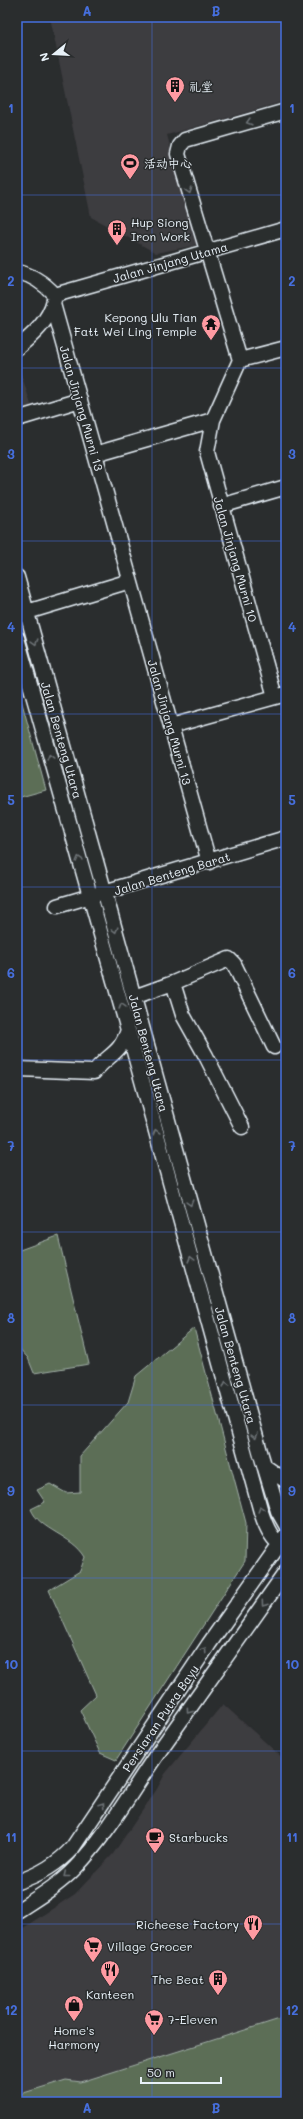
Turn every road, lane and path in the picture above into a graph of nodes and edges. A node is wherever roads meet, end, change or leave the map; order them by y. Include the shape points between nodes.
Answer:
1 (286, 111) edge
2 (286, 230) edge
3 (208, 252) junction
4 (17, 272) edge
5 (54, 299) junction
6 (17, 348) edge
7 (286, 348) edge
8 (240, 360) junction
9 (80, 400) junction
10 (17, 419) edge
11 (213, 420) junction
12 (95, 454) junction
13 (286, 487) edge
14 (221, 506) junction
15 (17, 577) edge
16 (130, 582) junction
17 (27, 612) junction
18 (17, 638) edge
19 (281, 695) edge
20 (171, 726) junction
21 (76, 790) junction
22 (60, 794) junction
23 (286, 838) edge
24 (209, 862) junction
25 (105, 892) junction
26 (90, 897) junction
27 (57, 906) dead end
28 (173, 983) junction
29 (134, 997) junction
30 (128, 1030) junction
31 (274, 1047) dead end
32 (19, 1069) dead end
33 (242, 1127) dead end
34 (264, 1466) junction
35 (286, 1482) edge
36 (286, 1525) edge
37 (283, 1543) edge
38 (286, 1572) edge
39 (17, 1882) edge
40 (17, 1911) edge

1 -> 3 street via 186,140 180,146 178,154
2 - 3 street, Jalan Jinjang Utama
3 - 5 street, Jalan Jinjang Utama
3 - 8 street
4 - 5 street via 25,273 44,283
5 - 6 street via 46,318
5 - 9 street, Jalan Jinjang Murni 13
7 - 8 street
8 - 11 street, Jalan Jinjang Murni 10
9 - 10 street
9 - 12 street, Jalan Jinjang Murni 13
11 - 12 street
11 - 14 street, Jalan Jinjang Murni 10 via 207,452
12 - 16 street, Jalan Jinjang Murni 13
13 - 14 street
14 - 19 street, Jalan Jinjang Murni 10
15 - 17 street, Jalan Benteng Utara
16 - 17 street
16 - 20 street, Jalan Jinjang Murni 13
17 -> 21 street, Jalan Benteng Utara
22 -> 18 street, Jalan Benteng Utara
19 - 20 street
20 - 24 street, Jalan Jinjang Murni 13
21 - 22 street
21 - 25 street, Jalan Benteng Utara
26 -> 22 street, Jalan Benteng Utara
23 - 24 street, Jalan Benteng Barat
24 - 25 street, Jalan Benteng Barat
25 - 26 street, Jalan Benteng Barat
25 -> 29 street, Jalan Benteng Utara
26 - 27 street, Jalan Benteng Barat
30 -> 26 street, Jalan Benteng Utara
28 - 29 street
28 - 31 street via 229,959 234,964
28 - 33 street via 183,1015
29 -> 34 street, Jalan Benteng Utara
30 - 32 street via 124,1043 117,1052 94,1072
37 -> 30 street, Jalan Benteng Utara via 267,1527 261,1512
34 - 35 street
34 - 36 street, Jalan Benteng Utara via 278,1511
39 -> 37 street, Persiaran Putra Bayu via 64,1858 73,1847
38 -> 40 street, Persiaran Putra Bayu via 93,1847 75,1868

